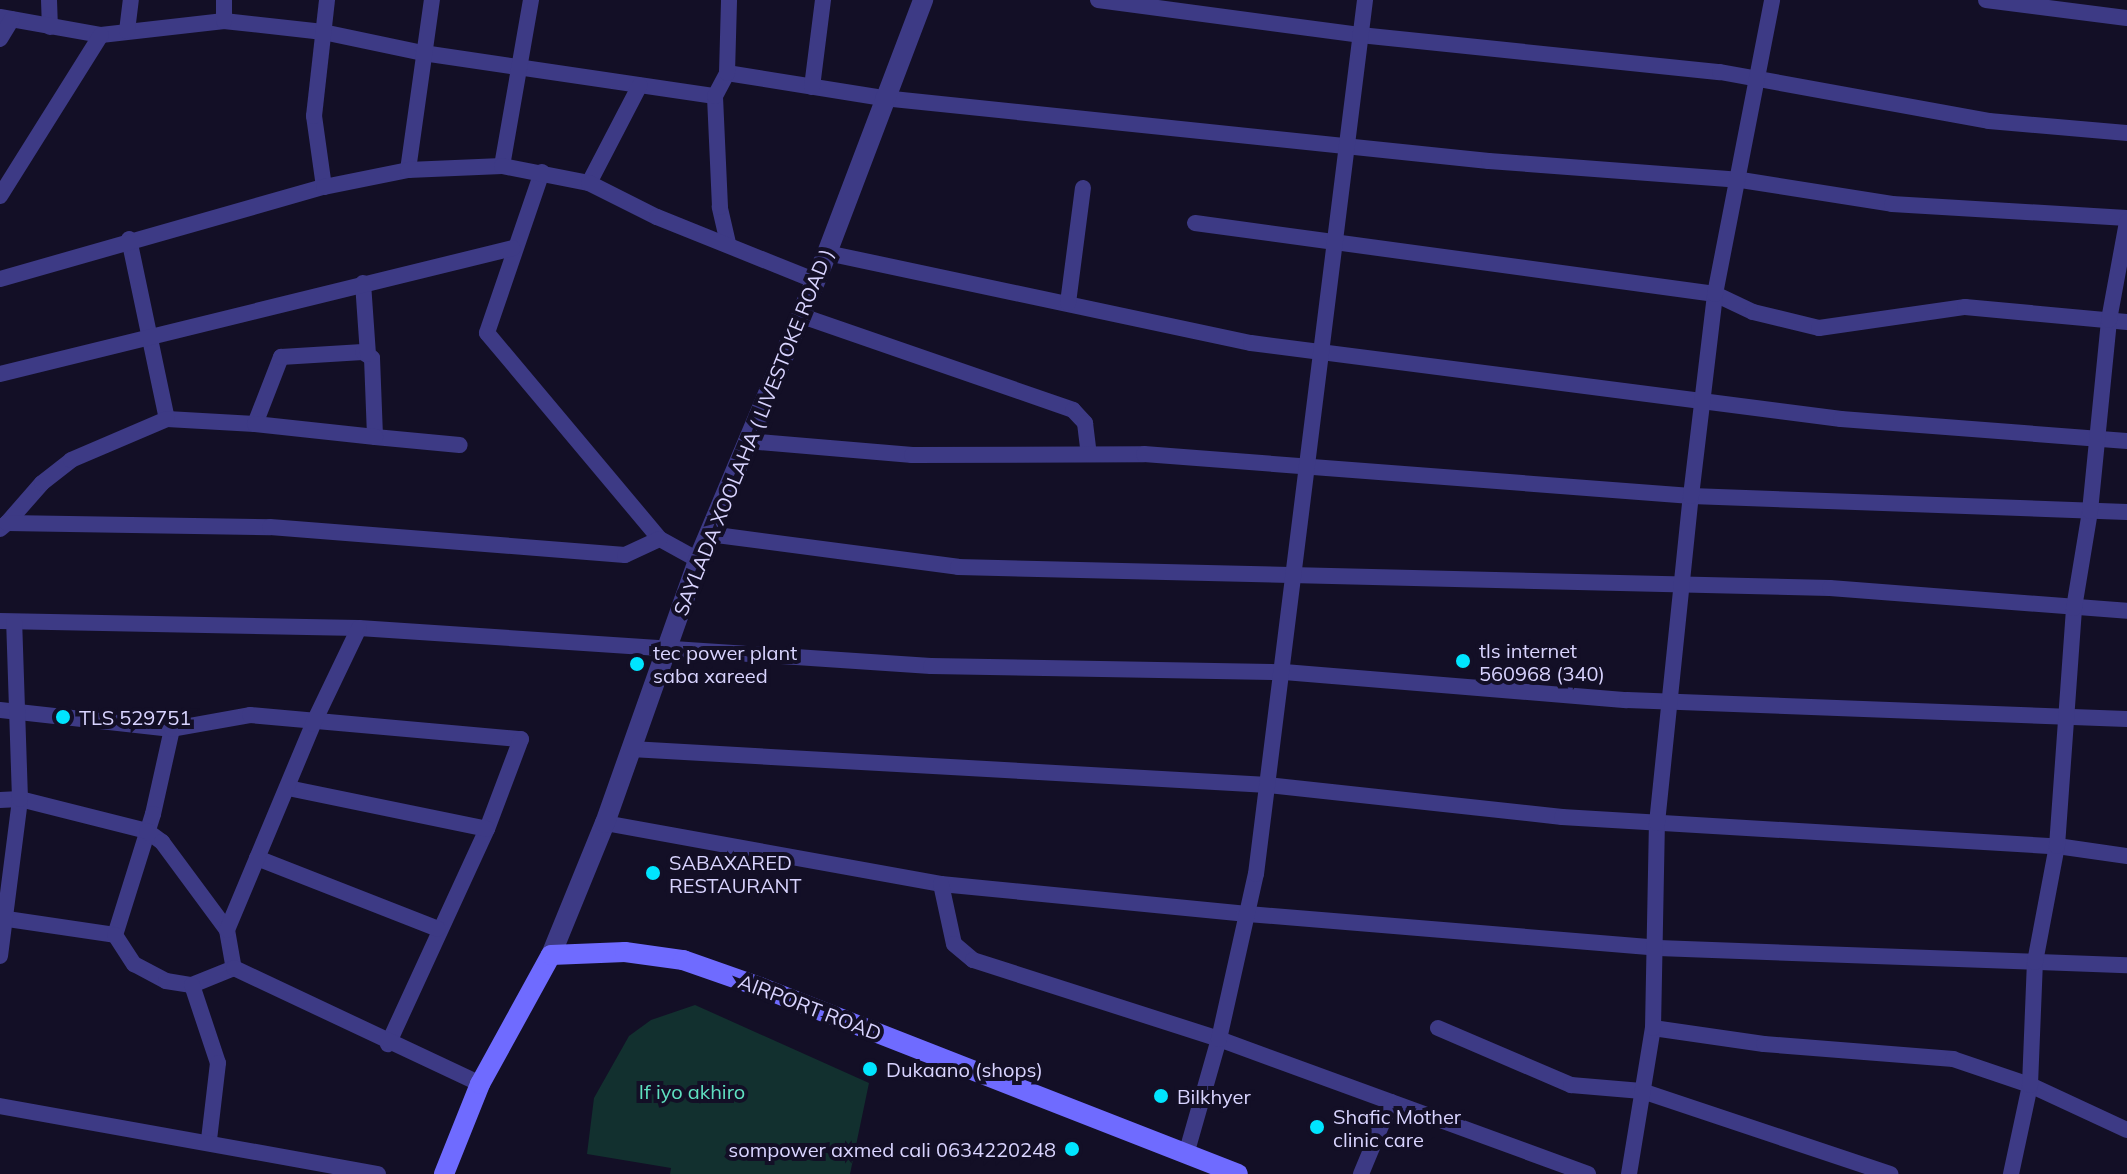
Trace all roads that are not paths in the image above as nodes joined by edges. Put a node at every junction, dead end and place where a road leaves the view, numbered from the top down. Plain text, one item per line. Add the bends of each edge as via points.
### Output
1 (49, 0) edge
2 (131, 0) edge
3 (224, 0) edge
4 (327, 0) edge
5 (432, 0) edge
6 (531, 0) edge
7 (729, 0) edge
8 (823, 0) edge
9 (923, 0) edge
10 (1365, 0) edge
11 (1772, 0) edge
12 (1986, 0) edge
13 (1109, 1) edge
14 (6, 18) edge
15 (2127, 18) edge
16 (224, 21) junction
17 (50, 27) junction
18 (127, 31) junction
19 (323, 32) junction
20 (101, 35) junction
21 (1360, 35) junction
22 (0, 39) edge
23 (423, 53) junction
24 (522, 67) junction
25 (727, 73) junction
26 (1757, 79) junction
27 (640, 85) junction
28 (812, 87) junction
29 (715, 96) junction
30 (883, 98) junction
31 (2127, 133) edge
32 (1344, 144) junction
33 (502, 166) junction
34 (408, 170) junction
35 (542, 172) junction
36 (1741, 180) junction
37 (589, 183) junction
38 (324, 187) junction
39 (1083, 188) dead end
40 (0, 196) edge
41 (2127, 220) edge
42 (1195, 223) dead end
43 (129, 239) junction
44 (1334, 242) junction
45 (728, 243) junction
46 (513, 248) junction
47 (827, 253) junction
48 (0, 279) edge
49 (814, 280) junction
50 (363, 283) junction
51 (1715, 294) junction
52 (1068, 303) junction
53 (799, 315) junction
54 (2109, 320) junction
55 (2127, 322) edge
56 (150, 341) junction
57 (1323, 352) junction
58 (368, 354) junction
59 (0, 375) edge
60 (1703, 403) junction
61 (167, 419) junction
62 (255, 424) junction
63 (375, 437) junction
64 (2097, 440) junction
65 (746, 441) junction
66 (2127, 441) edge
67 (460, 445) dead end
68 (1089, 454) junction
69 (1307, 468) junction
70 (1691, 496) junction
71 (2090, 511) junction
72 (2127, 512) edge
73 (4, 526) edge
74 (709, 534) junction
75 (660, 539) junction
76 (698, 560) junction
77 (1297, 573) junction
78 (1683, 584) junction
79 (2074, 608) junction
80 (2127, 611) edge
81 (7, 622) edge
82 (359, 628) junction
83 (666, 650) junction
84 (1284, 672) junction
85 (1666, 701) junction
86 (8, 710) edge
87 (2066, 717) junction
88 (2127, 719) edge
89 (313, 724) junction
90 (172, 729) junction
91 (631, 749) junction
92 (1268, 785) junction
93 (288, 788) junction
94 (20, 799) junction
95 (0, 800) edge
96 (605, 823) junction
97 (1657, 823) junction
98 (487, 829) junction
99 (147, 831) junction
100 (2057, 846) junction
101 (2127, 856) edge
102 (257, 858) junction
103 (941, 884) junction
104 (1248, 914) junction
105 (3, 918) edge
106 (438, 929) junction
107 (227, 930) junction
108 (115, 935) junction
109 (1658, 948) junction
110 (551, 955) junction
111 (0, 956) edge
112 (2035, 962) junction
113 (2127, 965) edge
114 (234, 968) junction
115 (192, 985) junction
116 (1438, 1028) dead end
117 (1653, 1028) junction
118 (1219, 1039) junction
119 (388, 1044) junction
120 (480, 1084) junction
121 (2030, 1085) junction
122 (1642, 1091) junction
123 (1391, 1102) junction
124 (0, 1106) edge
125 (2127, 1130) edge
126 (209, 1140) junction
127 (1187, 1151) junction
128 (1215, 1170) edge
129 (378, 1174) edge
130 (444, 1174) edge
131 (1238, 1174) edge
132 (1361, 1174) edge
133 (1588, 1174) edge
134 (1629, 1174) edge
135 (1890, 1174) edge
136 (2011, 1174) edge

1 - 17 street
2 - 18 street
3 - 16 street
4 - 19 street
5 - 23 street
6 - 24 street
7 - 25 street
8 - 28 street
9 - 30 street, SAYLADA XOOLAHA ( LIVESTOKE ROAD )
10 - 21 street
11 - 26 street
12 - 15 street
13 - 21 street
14 - 17 street
14 - 22 street
16 - 18 street
16 - 19 street
17 - 20 street
18 - 20 street
19 - 23 street
19 - 38 street via 314,116
20 - 40 street
21 - 26 street
21 - 32 street
23 - 24 street
23 - 34 street
24 - 27 street
24 - 33 street
25 - 28 street
25 - 29 street
26 - 31 street via 1989,121
26 - 36 street
27 - 29 street
27 - 37 street
28 - 30 street
29 - 45 street via 720,207
30 - 32 street
30 - 47 street, SAYLADA XOOLAHA ( LIVESTOKE ROAD )
32 - 36 street
32 - 44 street
33 - 34 street
33 - 35 street
34 - 38 street
35 - 37 street
35 - 46 street
36 - 41 street via 1892,204
36 - 51 street
37 - 45 street via 657,217
38 - 43 street
39 - 52 street
41 - 54 street
42 - 44 street
43 - 48 street
43 - 56 street
44 - 51 street
44 - 57 street
45 - 49 street
46 - 50 street
46 - 75 street via 487,333
47 - 49 street, SAYLADA XOOLAHA ( LIVESTOKE ROAD )
47 - 52 street
49 - 53 street, SAYLADA XOOLAHA ( LIVESTOKE ROAD )
50 - 56 street
50 - 58 street
51 - 54 street via 1753,312 1819,328 1965,307
51 - 60 street
52 - 57 street via 1251,343
53 - 65 street, SAYLADA XOOLAHA ( LIVESTOKE ROAD )
53 - 68 street via 1073,410 1085,423
54 - 55 street
54 - 64 street
56 - 59 street
56 - 61 street
57 - 60 street
57 - 69 street
58 - 62 street via 281,357
58 - 63 street
60 - 64 street
60 - 70 street
61 - 62 street
61 - 73 street via 71,460
62 - 63 street
63 - 67 street
64 - 66 street
64 - 71 street
65 - 68 street via 912,455
65 - 74 street, SAYLADA XOOLAHA ( LIVESTOKE ROAD )
68 - 69 street
69 - 70 street
69 - 77 street
70 - 71 street
70 - 78 street
71 - 72 street
71 - 79 street
73 - 75 street via 270,527 625,555
74 - 76 street, SAYLADA XOOLAHA ( LIVESTOKE ROAD )
74 - 77 street via 958,567
75 - 76 street
76 - 83 street, SAYLADA XOOLAHA ( LIVESTOKE ROAD )
77 - 78 street
77 - 84 street
78 - 79 street via 1830,588
78 - 85 street
79 - 80 street
79 - 87 street
81 - 82 street
81 - 86 street
82 - 83 street
82 - 89 street
83 - 84 street via 931,666
83 - 91 street, SAYLADA XOOLAHA ( LIVESTOKE ROAD )
84 - 85 street
84 - 92 street
85 - 87 street
85 - 97 street
86 - 90 street
86 - 94 street
87 - 88 street
87 - 100 street
89 - 90 street via 243,715
89 - 93 street
89 - 98 street via 516,735 523,745
90 - 99 street
91 - 92 street
91 - 96 street, SAYLADA XOOLAHA ( LIVESTOKE ROAD )
92 - 97 street
92 - 104 street
93 - 98 street
93 - 102 street
94 - 95 street
94 - 99 street
94 - 105 street
96 - 103 street
96 - 110 street, SAYLADA XOOLAHA ( LIVESTOKE ROAD )
97 - 100 street
97 - 109 street
98 - 106 street
99 - 107 street via 175,855
99 - 108 street
100 - 101 street
100 - 112 street
102 - 106 street
102 - 107 street
103 - 104 street
103 - 118 street via 954,944 973,960
104 - 109 street
104 - 118 street
105 - 108 street
105 - 111 street
106 - 119 street
107 - 114 street
108 - 115 street via 134,964 166,981
109 - 112 street
109 - 117 street
110 - 120 main road
110 - 127 main road, AIRPORT ROAD via 625,952 683,960
112 - 113 street
112 - 121 street
114 - 115 street
114 - 119 street
115 - 126 street via 218,1063
116 - 122 street via 1571,1085
117 - 121 street via 1811,1049 1924,1053
117 - 122 street
118 - 123 street
118 - 127 street
119 - 120 street
120 - 130 main road
121 - 125 street
121 - 136 street
122 - 134 street
122 - 135 street
123 - 132 street
123 - 133 street
124 - 126 street
126 - 129 street
127 - 128 main road, AIRPORT ROAD
128 - 131 main road, AIRPORT ROAD

